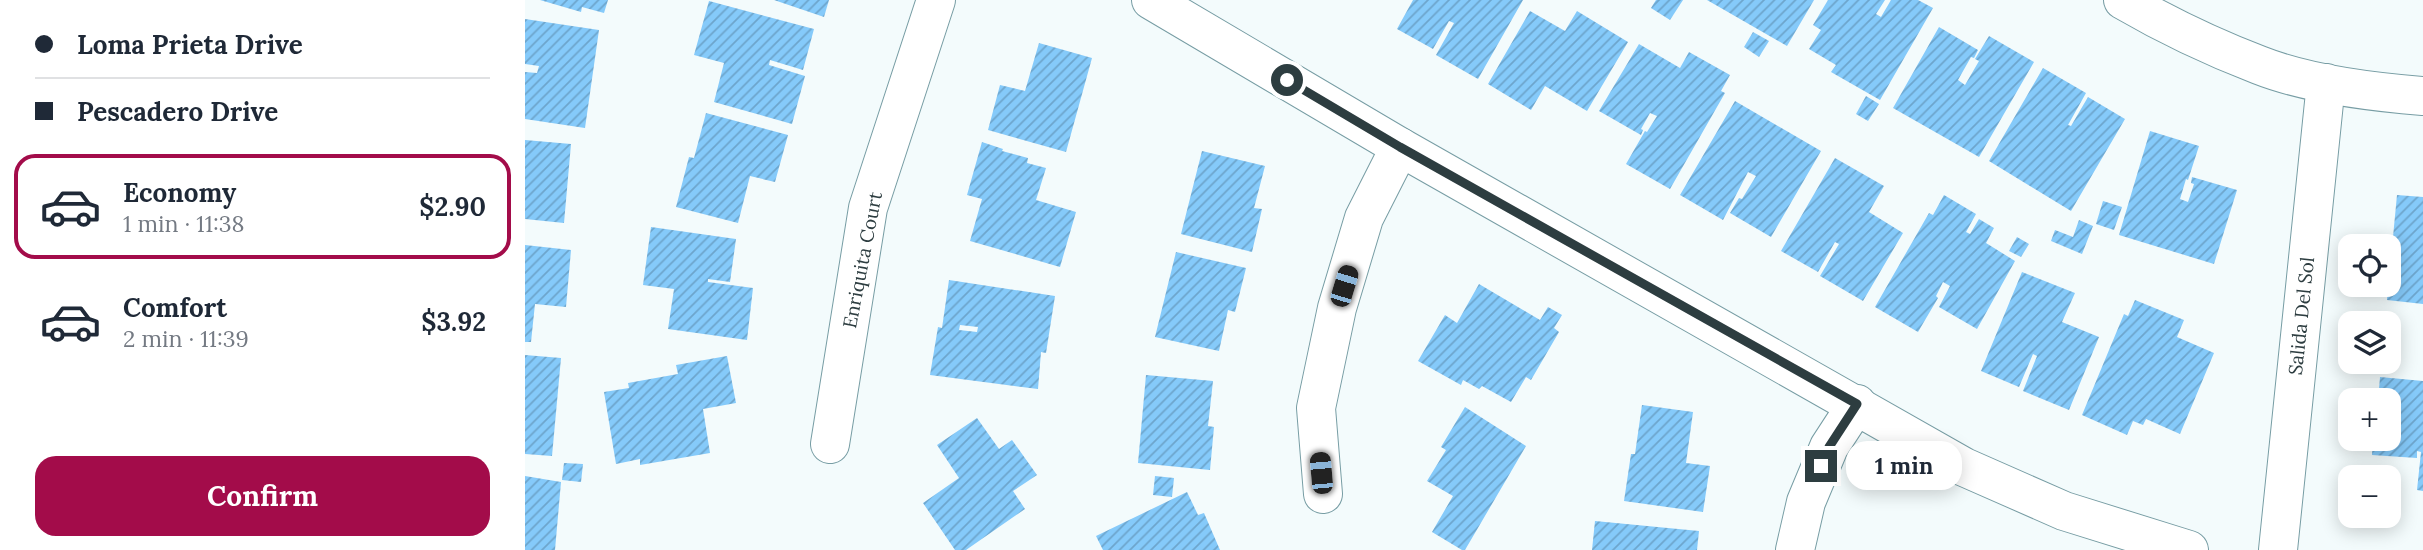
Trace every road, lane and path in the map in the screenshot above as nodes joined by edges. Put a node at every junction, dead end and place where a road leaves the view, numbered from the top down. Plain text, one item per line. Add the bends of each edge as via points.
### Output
1 (936, 0) edge
2 (1151, 0) edge
3 (2123, 0) edge
4 (2326, 83) junction
5 (2423, 96) edge
6 (1400, 147) junction
7 (1857, 404) junction
8 (830, 444) dead end
9 (1323, 494) dead end
10 (1795, 550) edge
11 (2189, 550) edge
12 (2278, 550) edge

1 - 8 street, Enriquita Court via 868,208
2 - 6 street
3 - 4 street via 2261,66
4 - 5 street
4 - 12 street, Salida Del Sol
6 - 7 street
6 - 9 street via 1364,218 1337,308 1316,408
7 - 10 street via 1829,447 1806,502
7 - 11 street via 1964,467 2052,505

